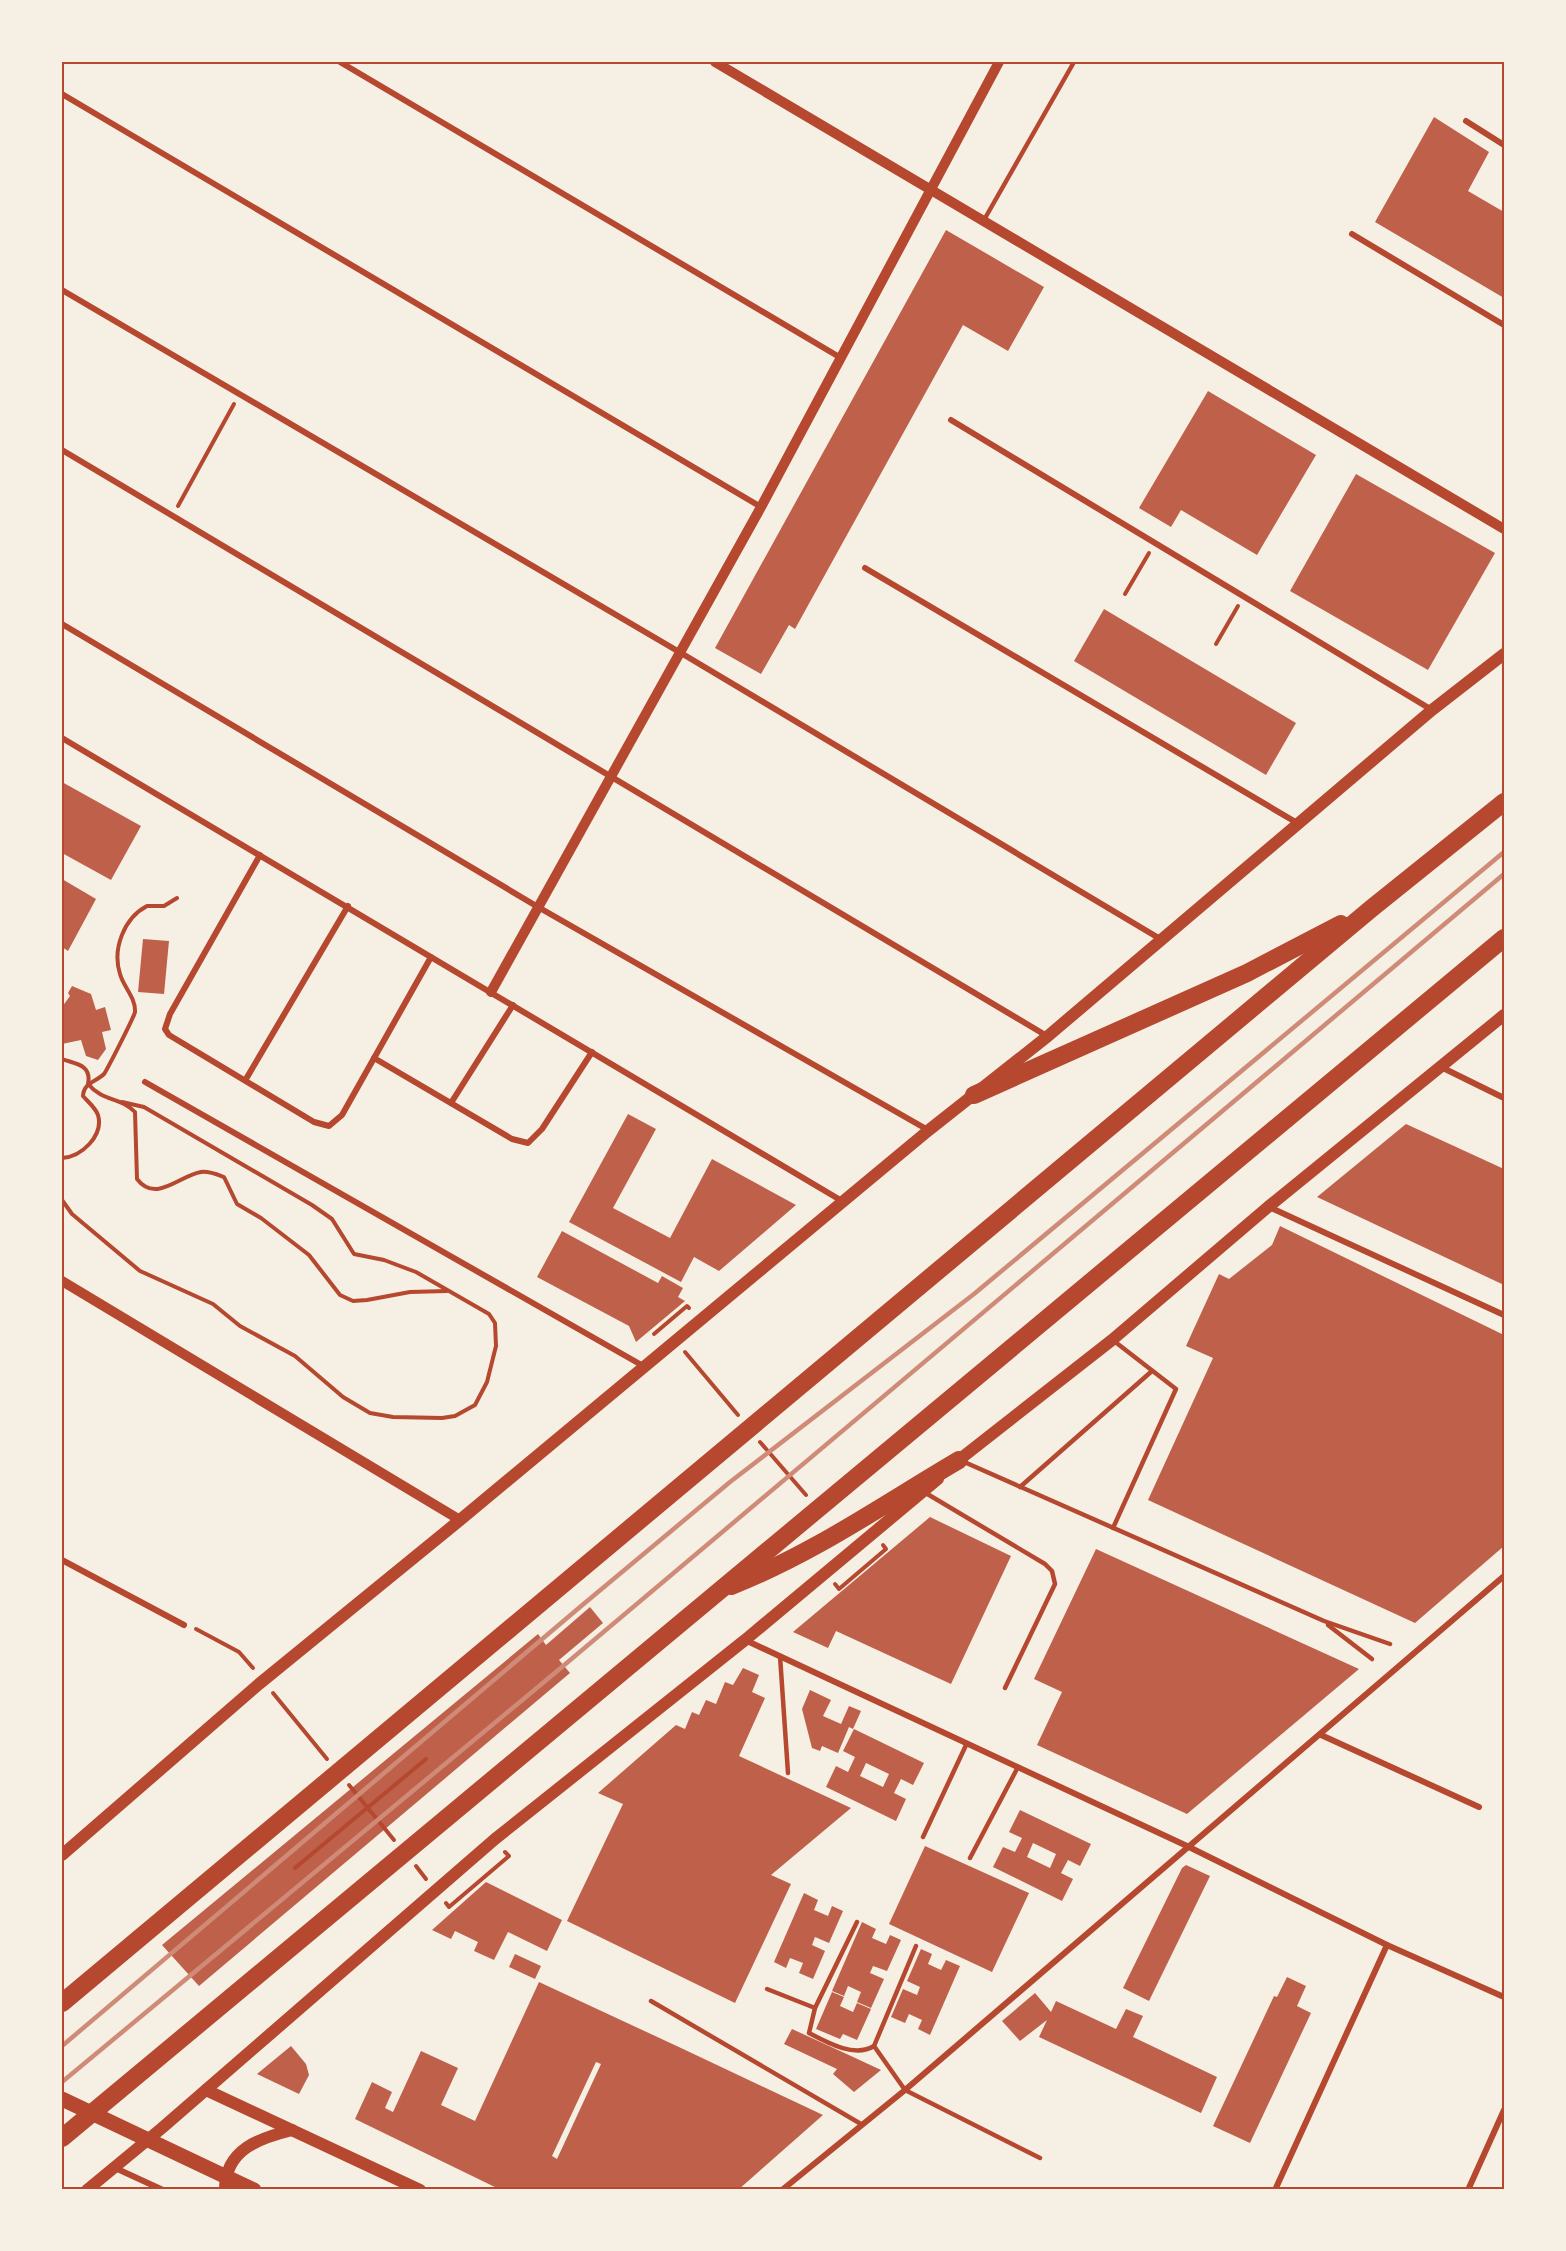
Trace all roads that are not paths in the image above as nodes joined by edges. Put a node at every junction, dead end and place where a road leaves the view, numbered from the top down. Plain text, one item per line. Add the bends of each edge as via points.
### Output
1 (340, 62) edge
2 (715, 62) edge
3 (999, 62) edge
4 (1074, 62) edge
5 (62, 94) edge
6 (1466, 121) dead end
7 (1504, 145) edge
8 (930, 189) junction
9 (984, 220) junction
10 (1352, 234) dead end
11 (62, 290) edge
12 (1504, 325) edge
13 (841, 358) junction
14 (951, 420) dead end
15 (62, 450) edge
16 (761, 507) junction
17 (1504, 529) edge
18 (865, 568) dead end
19 (62, 624) edge
20 (681, 653) junction
21 (1504, 654) edge
22 (1432, 710) junction
23 (62, 738) edge
24 (611, 777) junction
25 (1504, 802) edge
26 (1299, 824) junction
27 (260, 855) junction
28 (348, 906) junction
29 (538, 907) junction
30 (1372, 908) junction
31 (1504, 938) edge
32 (1162, 940) junction
33 (431, 957) junction
34 (491, 992) junction
35 (513, 1005) junction
36 (1504, 1015) edge
37 (1048, 1036) junction
38 (592, 1052) junction
39 (374, 1058) junction
40 (1441, 1067) junction
41 (246, 1079) junction
42 (145, 1082) dead end
43 (974, 1095) junction
44 (1504, 1098) edge
45 (451, 1103) junction
46 (929, 1130) junction
47 (843, 1201) junction
48 (1268, 1206) junction
49 (63, 1285) edge
50 (1504, 1315) edge
51 (1112, 1340) junction
52 (645, 1368) junction
53 (1152, 1371) junction
54 (959, 1460) junction
55 (1020, 1487) junction
56 (924, 1492) junction
57 (460, 1520) junction
58 (1113, 1528) junction
59 (62, 1560) edge
60 (1504, 1576) edge
61 (716, 1592) junction
62 (1324, 1622) junction
63 (184, 1625) dead end
64 (745, 1640) junction
65 (1390, 1644) dead end
66 (780, 1656) junction
67 (1372, 1659) dead end
68 (1005, 1688) dead end
69 (1321, 1734) junction
70 (967, 1743) junction
71 (1018, 1767) junction
72 (788, 1773) dead end
73 (1479, 1807) dead end
74 (923, 1837) dead end
75 (1186, 1846) junction
76 (62, 1855) edge
77 (970, 1858) dead end
78 (857, 1922) dead end
79 (1387, 1945) junction
80 (916, 1946) dead end
81 (767, 1989) dead end
82 (1504, 1997) edge
83 (651, 2001) dead end
84 (62, 2003) edge
85 (815, 2008) junction
86 (873, 2046) junction
87 (206, 2090) junction
88 (905, 2090) junction
89 (62, 2099) edge
90 (1504, 2110) edge
91 (861, 2124) junction
92 (292, 2130) junction
93 (62, 2138) edge
94 (1040, 2158) dead end
95 (113, 2167) junction
96 (87, 2190) edge
97 (163, 2190) edge
98 (225, 2190) edge
99 (254, 2190) edge
100 (420, 2190) edge
101 (782, 2190) edge
102 (1275, 2190) edge
103 (1468, 2190) edge

1 - 13 street
2 - 8 street
3 - 8 street
4 - 9 lane
5 - 16 street
6 - 7 street
8 - 9 street
8 - 13 street
9 - 17 street
10 - 12 street
11 - 20 street
13 - 16 street
14 - 22 street
15 - 24 street
16 - 20 street
18 - 26 street
19 - 29 street
20 - 24 street
20 - 32 street
21 - 22 main road
22 - 26 main road
23 - 27 street
24 - 29 street
24 - 37 street
25 - 30 highway
26 - 32 main road
27 - 28 street
27 - 41 street via 165,1029 169,1035
28 - 33 street
28 - 41 street
29 - 34 street
29 - 46 street
30 - 43 highway via 1247,973
30 - 84 highway
31 - 61 highway
32 - 37 main road
33 - 34 street
33 - 39 street
34 - 35 street
35 - 38 street
35 - 45 street
36 - 40 main road
37 - 43 main road
38 - 45 street via 542,1129 528,1143 512,1139
38 - 47 street
39 - 41 street via 342,1115 329,1126 314,1122
39 - 45 street
40 - 44 street
40 - 48 main road
42 - 52 street
43 - 46 main road
46 - 47 main road
47 - 52 main road
48 - 50 street
48 - 51 main road
49 - 57 street
51 - 53 lane
51 - 54 main road
52 - 57 main road
53 - 55 lane
53 - 58 lane via 1176,1389
54 - 55 lane
54 - 56 main road
54 - 61 highway via 772,1570
55 - 58 lane
56 - 64 main road
56 - 68 lane via 1052,1571 1055,1584
57 - 76 main road via 259,1684
58 - 62 lane
59 - 63 street
60 - 69 street
61 - 93 highway
62 - 65 lane
62 - 67 lane
64 - 66 street
64 - 87 main road via 495,1839
66 - 70 street
66 - 72 lane
69 - 73 street
69 - 75 street
70 - 71 street
70 - 74 lane
71 - 75 street
71 - 77 lane
75 - 79 street
75 - 88 street
78 - 85 lane
79 - 82 street
79 - 102 street
80 - 86 lane
81 - 85 lane
83 - 91 lane
85 - 86 lane via 809,2033 855,2052
86 - 88 lane
87 - 92 main road
87 - 95 main road
88 - 91 street
88 - 94 lane
89 - 99 main road
90 - 103 street
91 - 101 street
92 - 98 main road via 250,2143 229,2169
92 - 100 main road
95 - 96 main road
95 - 97 street

